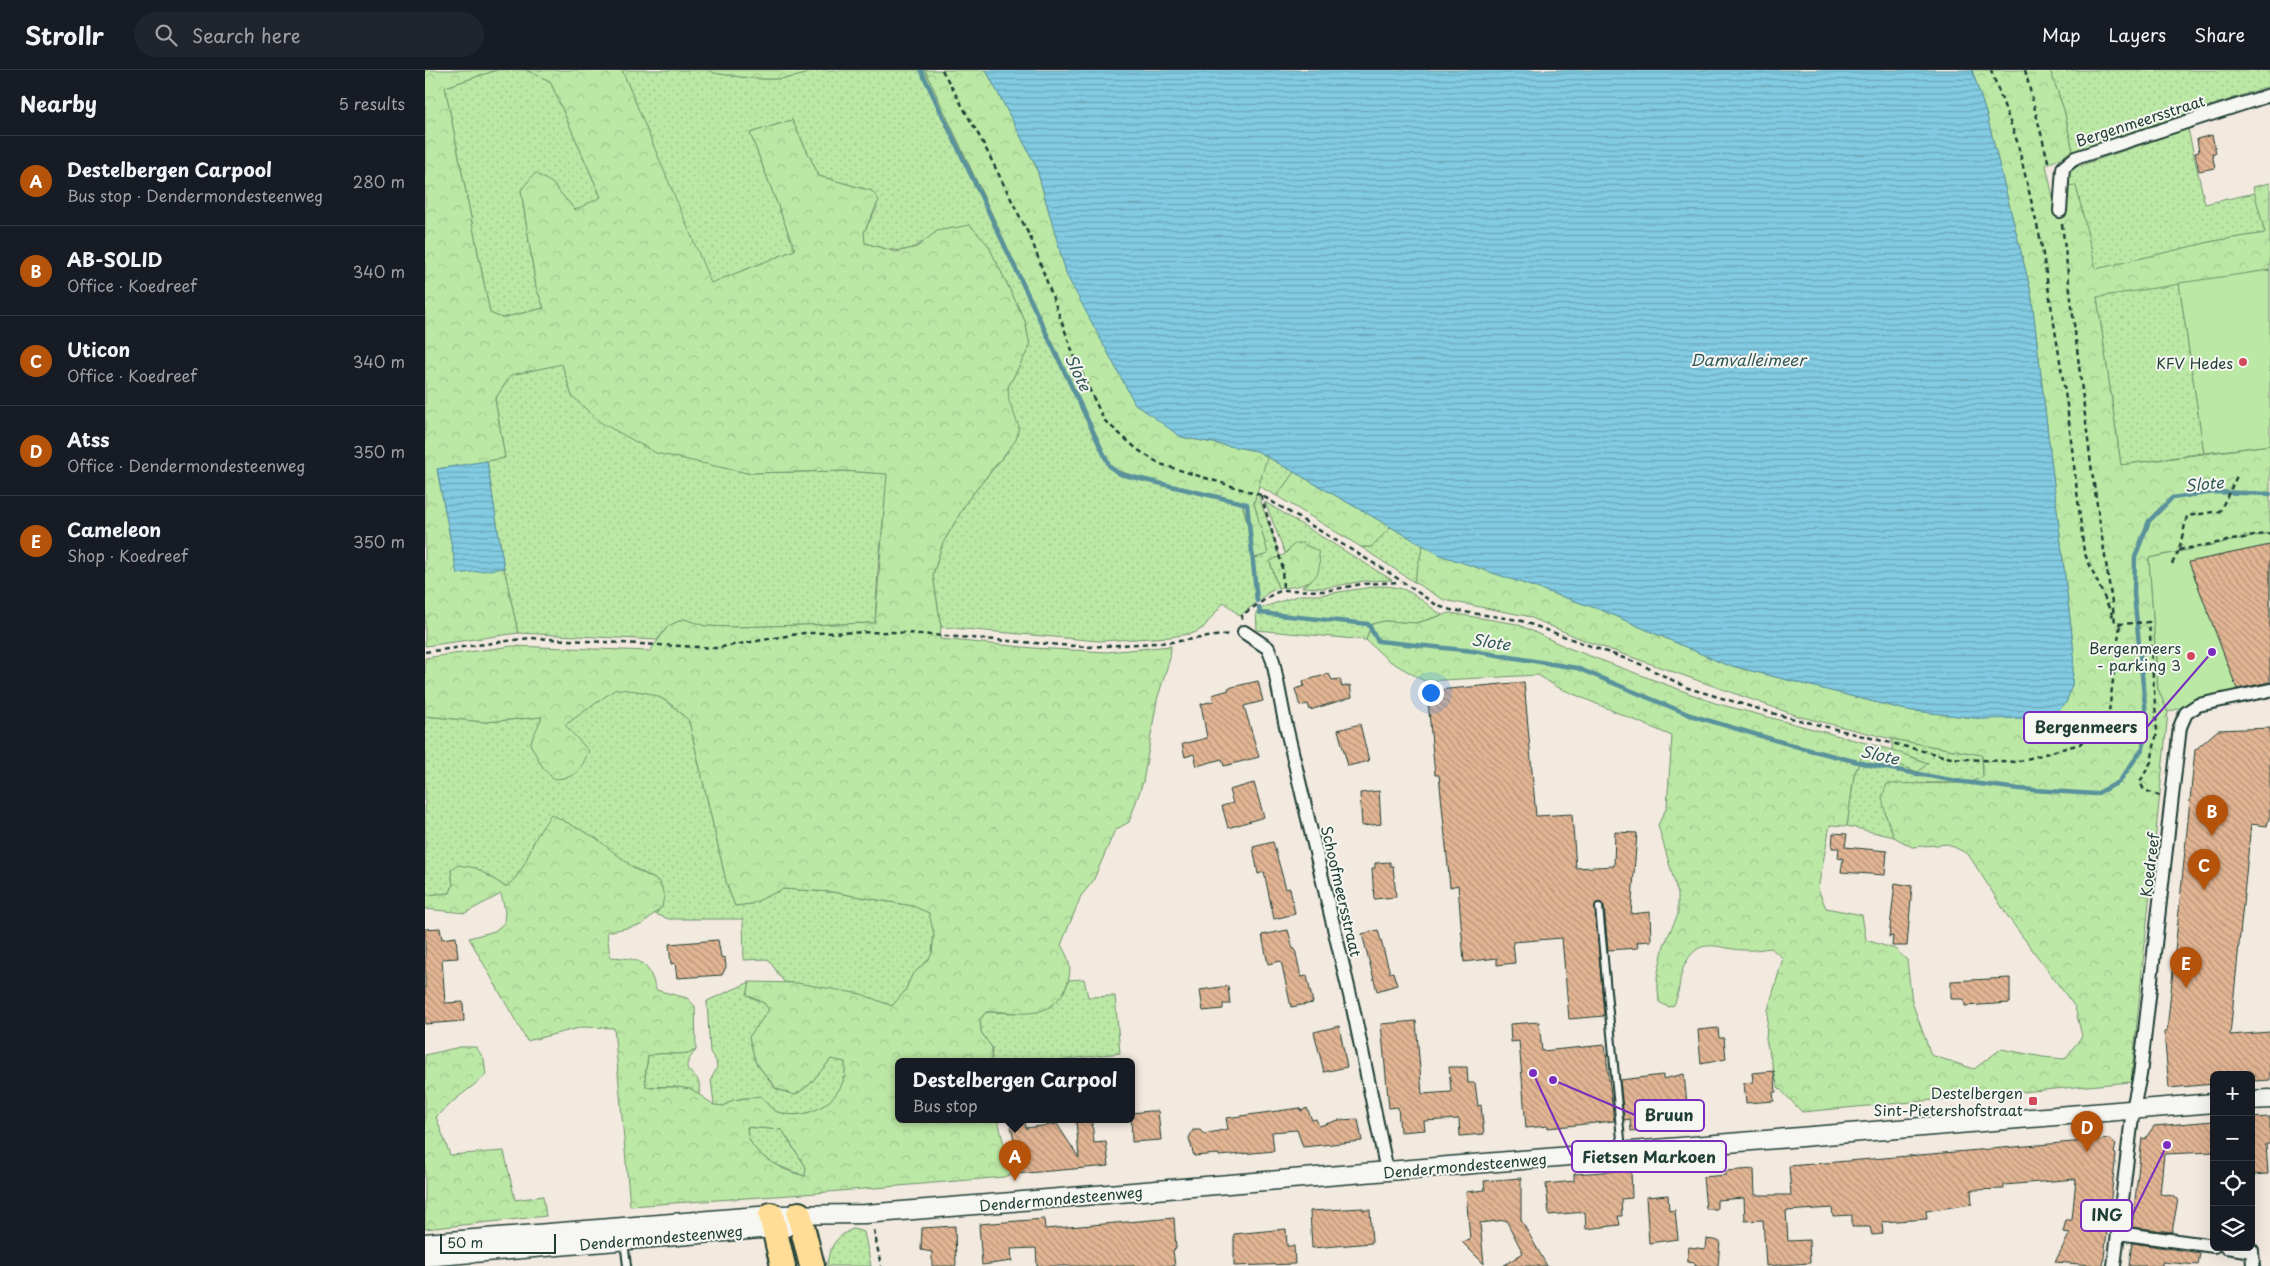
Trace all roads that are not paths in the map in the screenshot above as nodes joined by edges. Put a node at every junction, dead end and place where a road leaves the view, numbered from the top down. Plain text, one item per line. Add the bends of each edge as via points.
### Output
1 (2270, 95) edge
2 (2060, 211) road end
3 (1244, 632) road end
4 (2270, 690) edge
5 (1599, 907) dead end
6 (2270, 1099) edge
7 (2255, 1100) edge
8 (2210, 1104) edge
9 (2133, 1109) junction
10 (1622, 1151) junction
11 (1387, 1171) junction
12 (801, 1220) junction
13 (771, 1222) junction
14 (2117, 1233) junction
15 (624, 1240) junction
16 (425, 1243) edge
17 (2210, 1245) edge
18 (2252, 1251) edge
19 (425, 1257) edge
20 (627, 1266) edge
21 (783, 1266) edge
22 (812, 1266) edge
23 (2114, 1266) edge
24 (2253, 1266) edge

1 - 2 street, Bergenmeersstraat via 2075,158 2063,168
3 - 11 street, Schoofmeersstraat via 1268,648 1273,661
4 - 9 street, Koedreef via 2198,706 2186,713 2180,727 2140,1075
5 - 10 lane
6 - 7 main road
8 - 9 main road, Dendermondesteenweg
9 - 10 main road, Dendermondesteenweg
9 - 14 street, Koedreef
10 - 11 main road, Dendermondesteenweg
11 - 12 main road, Dendermondesteenweg via 868,1214 839,1222
12 - 13 main road, Dendermondesteenweg
12 - 22 highway
13 - 15 main road, Dendermondesteenweg
13 - 16 main road, Dendermondesteenweg
13 - 21 highway
14 - 17 street
14 - 23 street, Koedreef
15 - 19 main road, Dendermondesteenweg
15 - 20 lane
18 - 24 street

